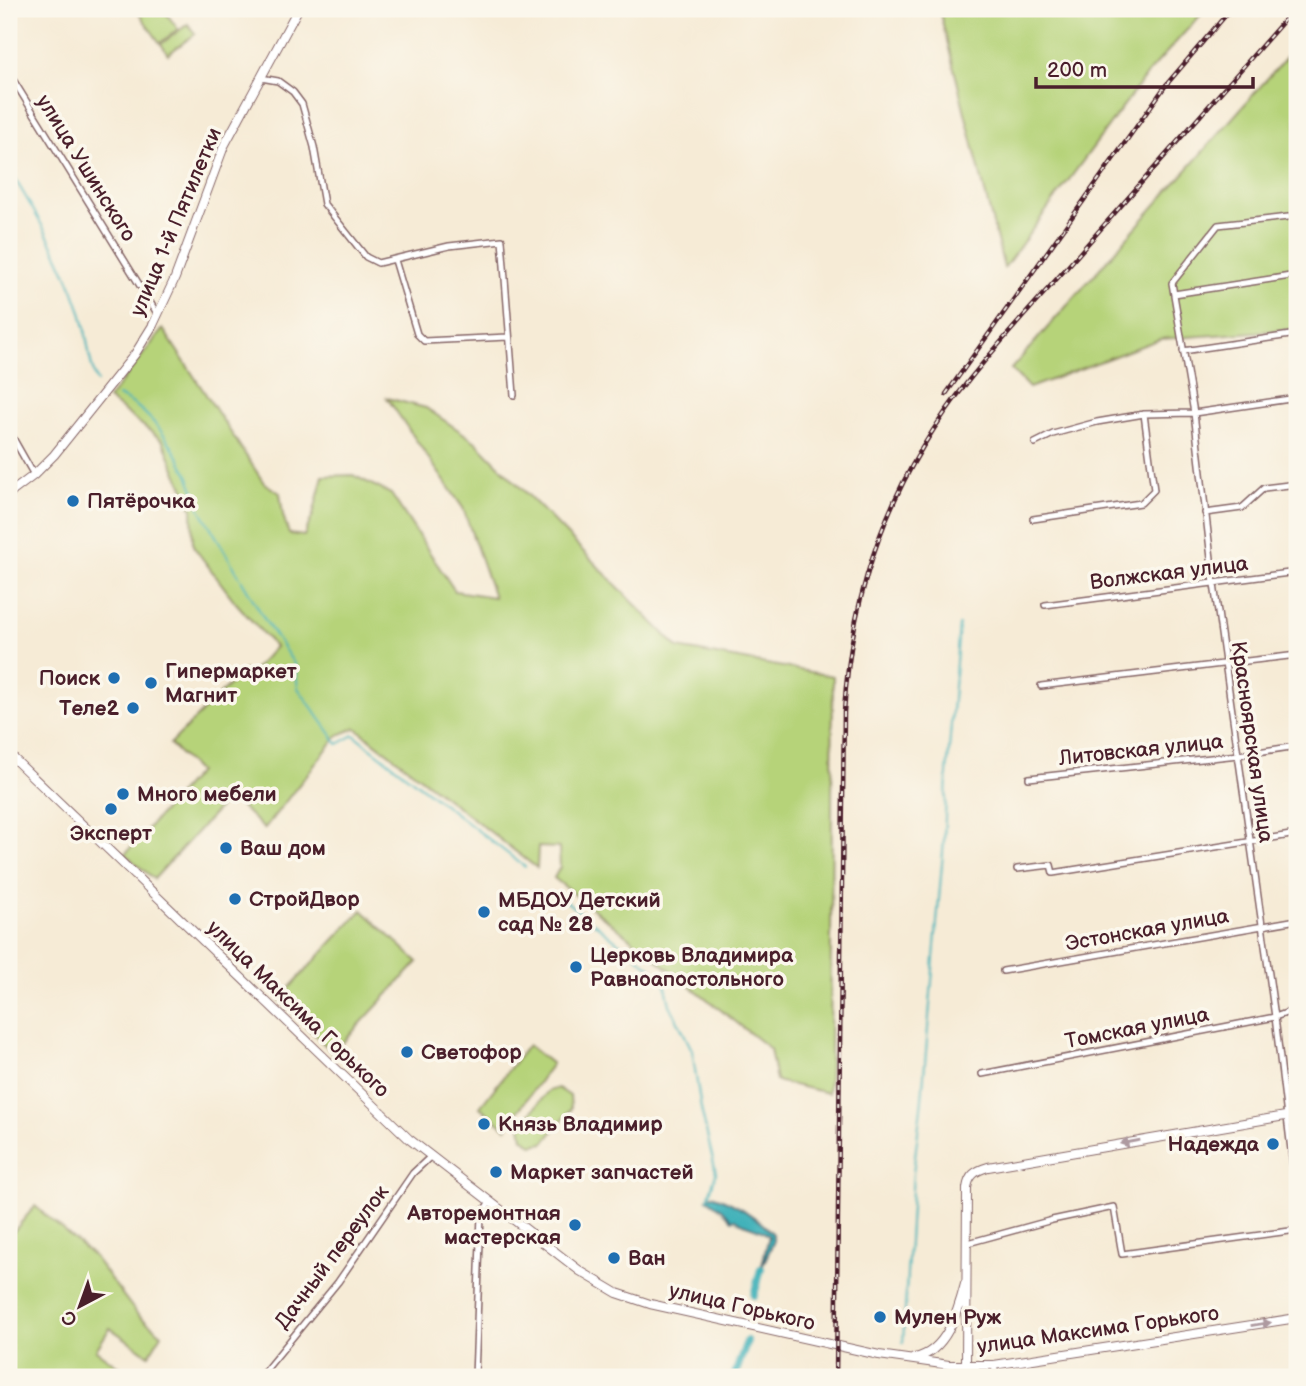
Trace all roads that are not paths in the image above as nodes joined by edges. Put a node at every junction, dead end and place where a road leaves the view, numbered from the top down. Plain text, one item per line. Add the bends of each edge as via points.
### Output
1 (298, 9) edge
2 (9, 73) edge
3 (261, 78) junction
4 (1297, 216) edge
5 (395, 260) junction
6 (1297, 275) edge
7 (1174, 294) junction
8 (158, 315) junction
9 (1297, 334) edge
10 (508, 337) junction
11 (1183, 351) junction
12 (513, 395) dead end
13 (1297, 398) edge
14 (1194, 413) junction
15 (1144, 414) junction
16 (9, 431) edge
17 (1035, 443) dead end
18 (34, 475) junction
19 (1297, 484) edge
20 (9, 494) edge
21 (1205, 513) junction
22 (1033, 519) dead end
23 (1297, 572) edge
24 (1214, 584) junction
25 (1045, 605) dead end
26 (1297, 655) edge
27 (1225, 664) junction
28 (1041, 686) dead end
29 (1297, 746) edge
30 (9, 754) edge
31 (1238, 755) junction
32 (1029, 778) dead end
33 (1297, 834) edge
34 (1250, 843) junction
35 (1017, 869) dead end
36 (1297, 920) edge
37 (1262, 926) junction
38 (1003, 971) dead end
39 (1297, 1009) edge
40 (1275, 1017) junction
41 (982, 1073) dead end
42 (1297, 1114) edge
43 (1286, 1116) junction
44 (430, 1157) junction
45 (1297, 1200) edge
46 (489, 1203) junction
47 (1297, 1230) edge
48 (968, 1243) junction
49 (968, 1267) junction
50 (580, 1271) joint
51 (1297, 1318) edge
52 (903, 1358) junction
53 (994, 1365) junction
54 (966, 1366) junction
55 (260, 1377) edge
56 (475, 1377) edge
57 (996, 1377) edge

1 - 3 main road, улица 1-й Пятилетки
2 - 8 street, улица Ушинского
3 - 5 street via 278,81 302,104 324,204 336,222 366,257 377,263
3 - 8 main road, улица 1-й Пятилетки via 215,166
4 - 7 street, Красноярская улица via 1218,225 1172,283
5 - 10 street via 417,334 424,341
5 - 10 street via 449,246 502,240
6 - 7 street
7 - 11 street, Красноярская улица
8 - 18 main road, улица 1-й Пятилетки via 111,384
9 - 11 street
10 - 12 street
11 - 14 street, Красноярская улица
13 - 14 street
14 - 15 street
14 - 21 street, Красноярская улица
15 - 17 street via 1053,433
15 - 22 street via 1154,490 1141,503
16 - 18 street
18 - 20 main road, улица 1-й Пятилетки
19 - 21 street via 1264,488 1242,508
21 - 24 street, Красноярская улица
23 - 24 street, Волжская улица
24 - 25 street, Волжская улица
24 - 27 street, Красноярская улица
26 - 27 street
27 - 28 street
27 - 31 street, Красноярская улица
29 - 31 street, Литовская улица
30 - 44 main road, улица Максима Горького
31 - 32 street, Литовская улица
31 - 34 street, Красноярская улица
33 - 34 street
34 - 35 street via 1053,873 1051,865
34 - 37 street, Красноярская улица
36 - 37 street, Эстонская улица
37 - 38 street, Эстонская улица
37 - 40 street, Красноярская улица
39 - 40 street, Томская улица
40 - 41 street, Томская улица
40 - 43 street, Красноярская улица
42 - 43 main road
43 - 45 street, Красноярская улица
43 -> 48 main road via 979,1169 968,1181
44 - 46 main road, улица Максима Горького
44 - 55 street, Дачный переулок via 413,1173 338,1282
46 - 50 main road, улица Максима Горького
46 - 56 street via 481,1215
47 - 48 street via 1122,1254 1114,1208
48 - 49 main road
49 - 52 main road via 954,1318 938,1345 926,1355
49 - 54 main road
50 - 52 main road, улица Горького via 617,1293 650,1304
53 -> 51 main road, улица Максима Горького
52 - 54 main road, улица Максима Горького
53 - 54 main road, улица Максима Горького
53 - 57 street

